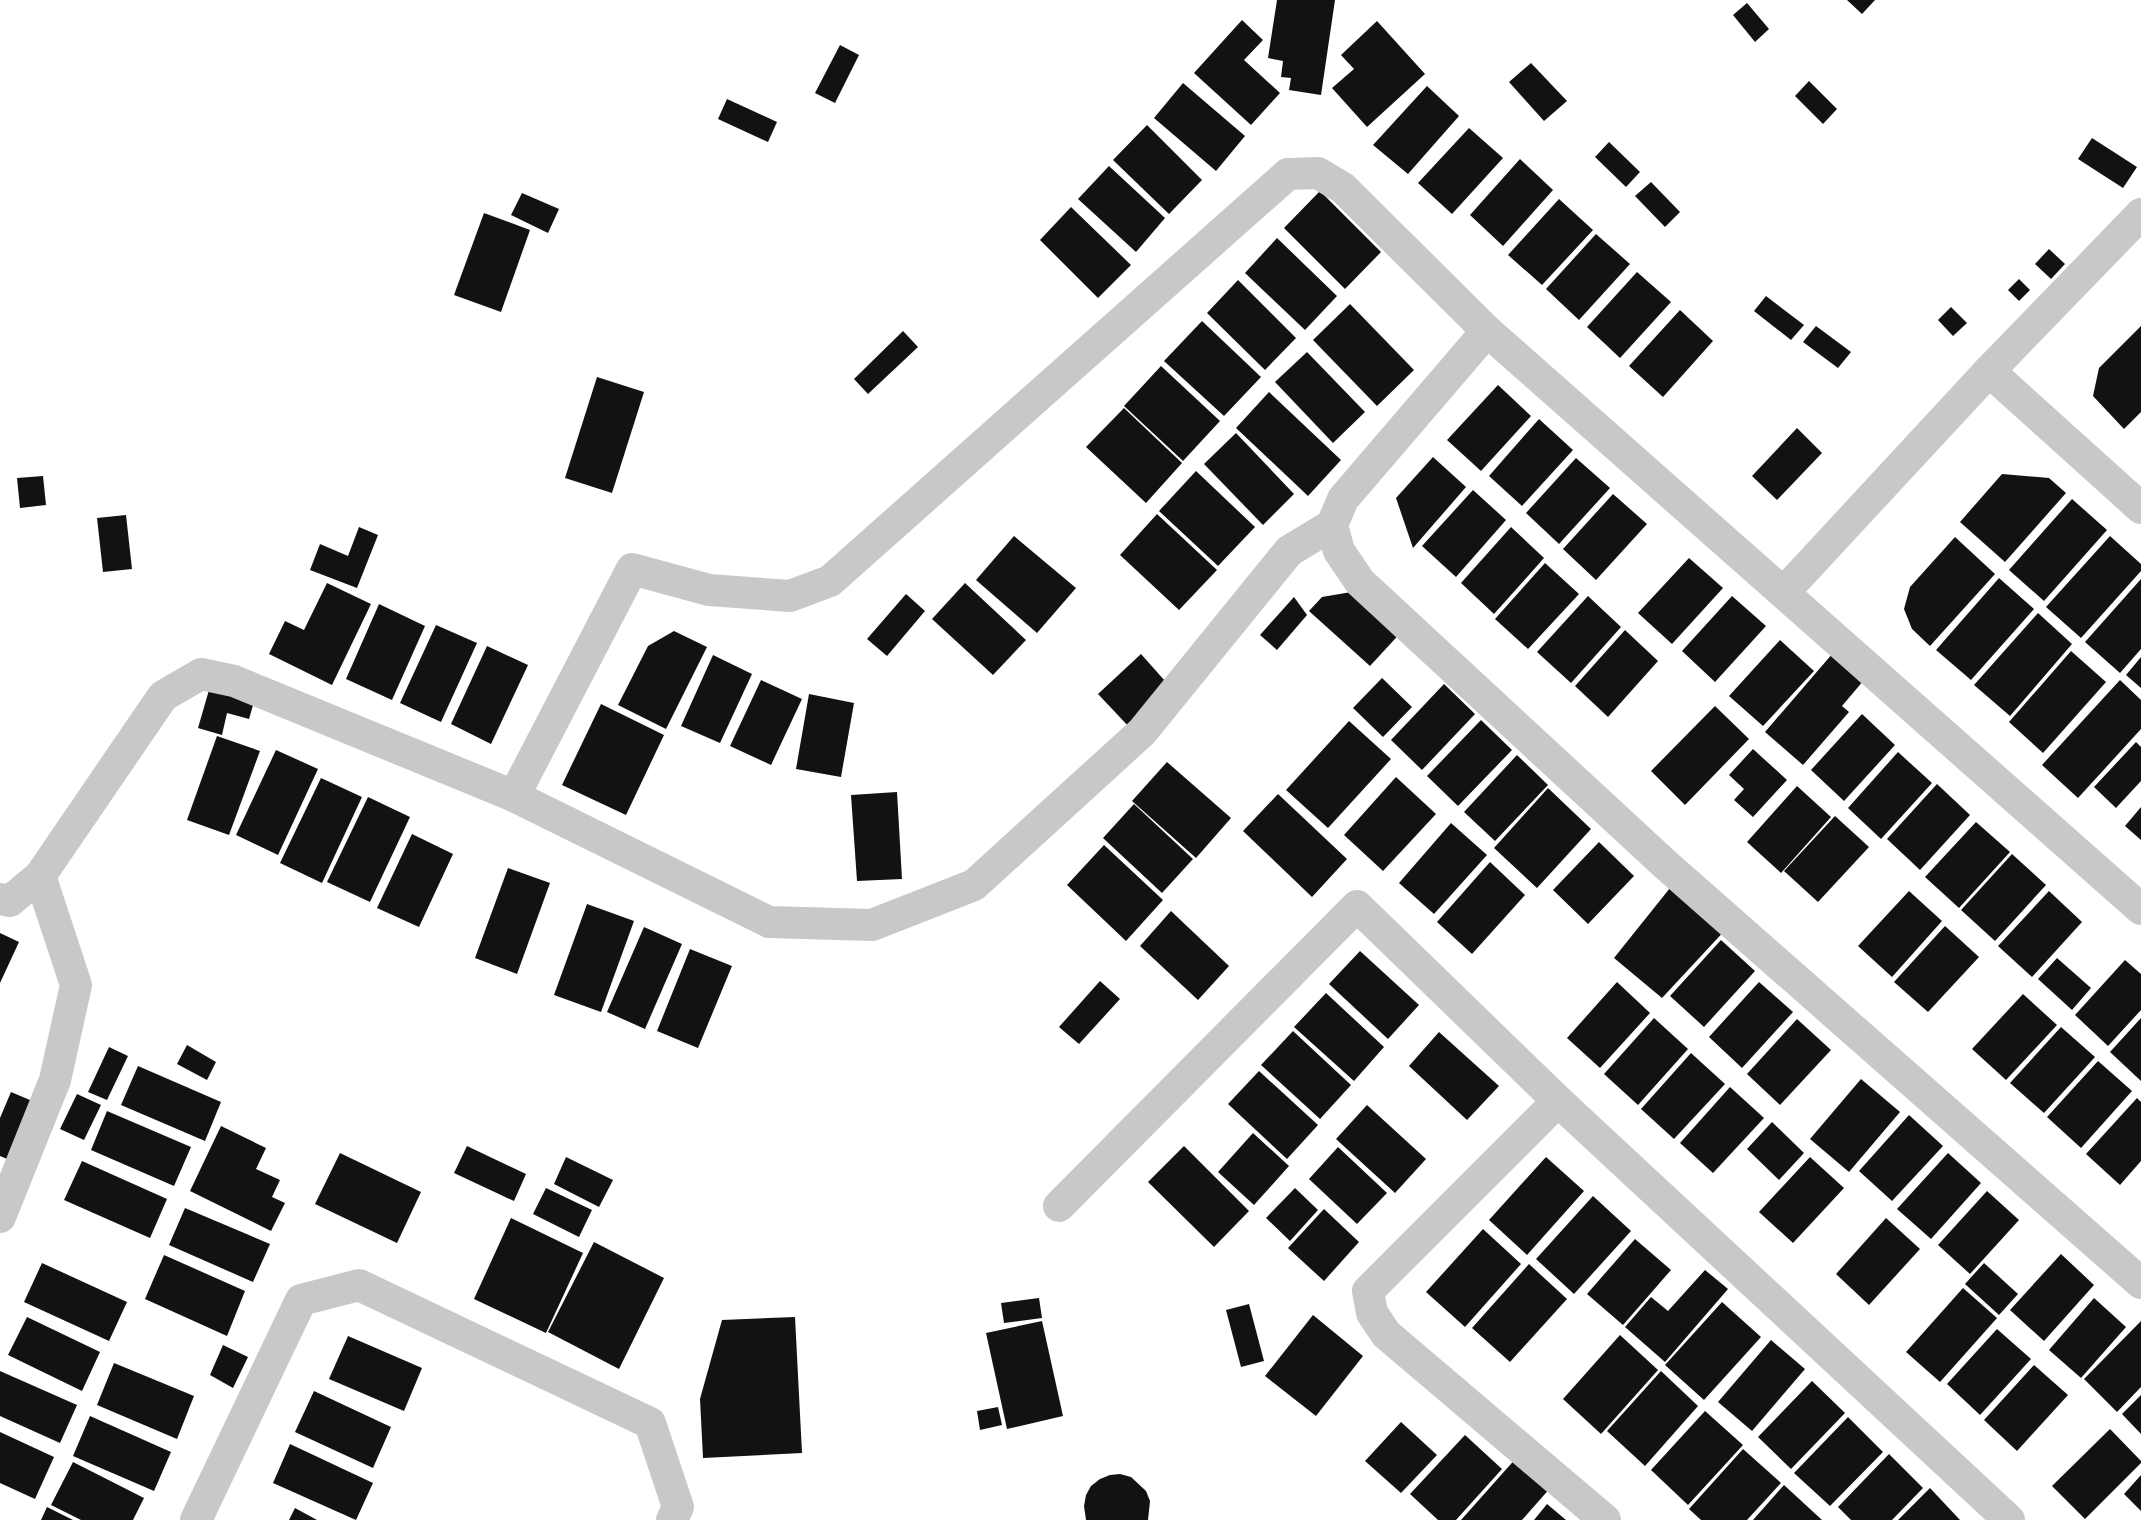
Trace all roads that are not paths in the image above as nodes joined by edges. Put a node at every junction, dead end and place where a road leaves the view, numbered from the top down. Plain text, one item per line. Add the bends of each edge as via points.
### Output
1 (2141, 214) edge
2 (1487, 331) junction
3 (1989, 371) junction
4 (2141, 508) edge
5 (1332, 525) junction
6 (1784, 592) junction
7 (514, 796) junction
8 (40, 876) junction
9 (0, 899) edge
10 (2141, 909) edge
11 (1558, 1101) junction
12 (1059, 1206) dead end
13 (0, 1217) edge
14 (2141, 1283) edge
15 (196, 1520) edge
16 (672, 1520) edge
17 (1605, 1520) edge
18 (2009, 1520) edge

1 - 3 street
2 - 5 street via 1343,499
2 - 6 street
2 - 7 street via 1343,188 1318,173 1288,174 830,581 790,596 709,590 632,569
3 - 4 street
3 - 6 street
5 - 7 street via 1289,551 1142,732 974,885 872,925 769,922
5 - 14 street via 1339,551 1360,582 1666,865
6 - 10 street
7 - 8 street via 234,681 201,674 163,696
8 - 9 street via 10,900
8 - 13 street via 76,985 55,1080
11 - 12 street via 1357,906
11 - 17 street via 1368,1291 1372,1313 1386,1334
11 - 18 street
15 - 16 street via 301,1300 358,1285 650,1423 678,1506

